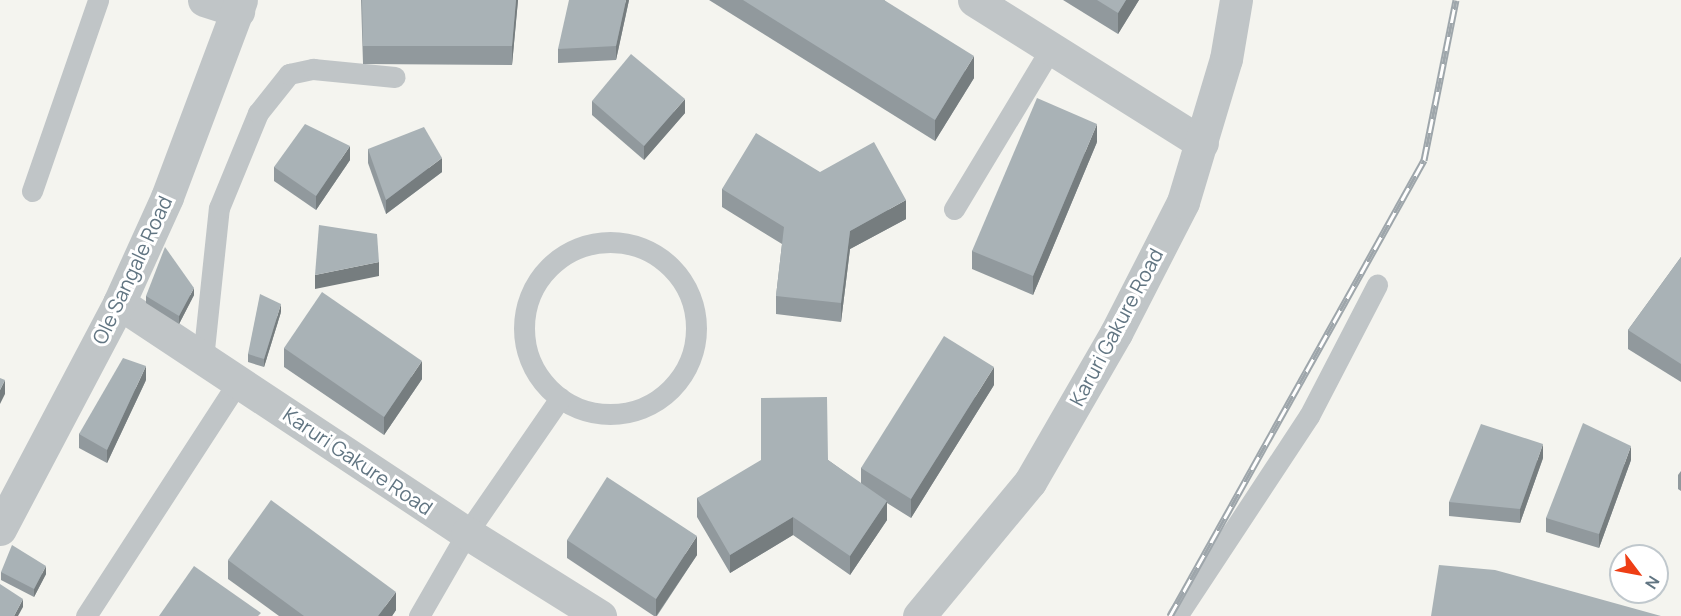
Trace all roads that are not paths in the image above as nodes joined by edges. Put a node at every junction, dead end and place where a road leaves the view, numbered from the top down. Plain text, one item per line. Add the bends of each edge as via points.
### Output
1 (98, 0) edge
2 (204, 0) edge
3 (974, 0) edge
4 (1236, 0) edge
5 (239, 6) edge
6 (1051, 48) junction
7 (394, 77) dead end
8 (1202, 143) junction
9 (32, 191) dead end
10 (954, 208) dead end
11 (1377, 285) dead end
12 (119, 303) junction
13 (203, 359) junction
14 (238, 382) junction
15 (560, 398) junction
16 (0, 529) edge
17 (467, 533) junction
18 (86, 616) edge
19 (419, 616) edge
20 (600, 616) edge
21 (919, 616) edge
22 (1178, 616) edge

1 - 9 lane
2 - 5 street
3 - 6 street
4 - 8 street, Karuri Gakure Road via 1226,59
5 - 12 street, Ole Sangale Road via 167,197
6 - 8 street
6 - 10 lane
7 - 13 lane via 313,69 289,74 258,113 219,208
8 - 21 street, Karuri Gakure Road via 1183,202 1116,333 1030,482
11 - 22 lane via 1309,416
12 - 13 street, Karuri Gakure Road
12 - 16 street, Ole Sangale Road
13 - 14 street, Karuri Gakure Road
14 - 17 street, Karuri Gakure Road
14 - 18 lane
15 - 15 lane via 539,376 527,349 525,319 533,290 550,266 576,249 604,241 635,244 662,257 682,279 694,307 696,327 688,365 670,390 645,407 616,414 586,411
15 - 17 lane
17 - 19 lane
17 - 20 street, Karuri Gakure Road

